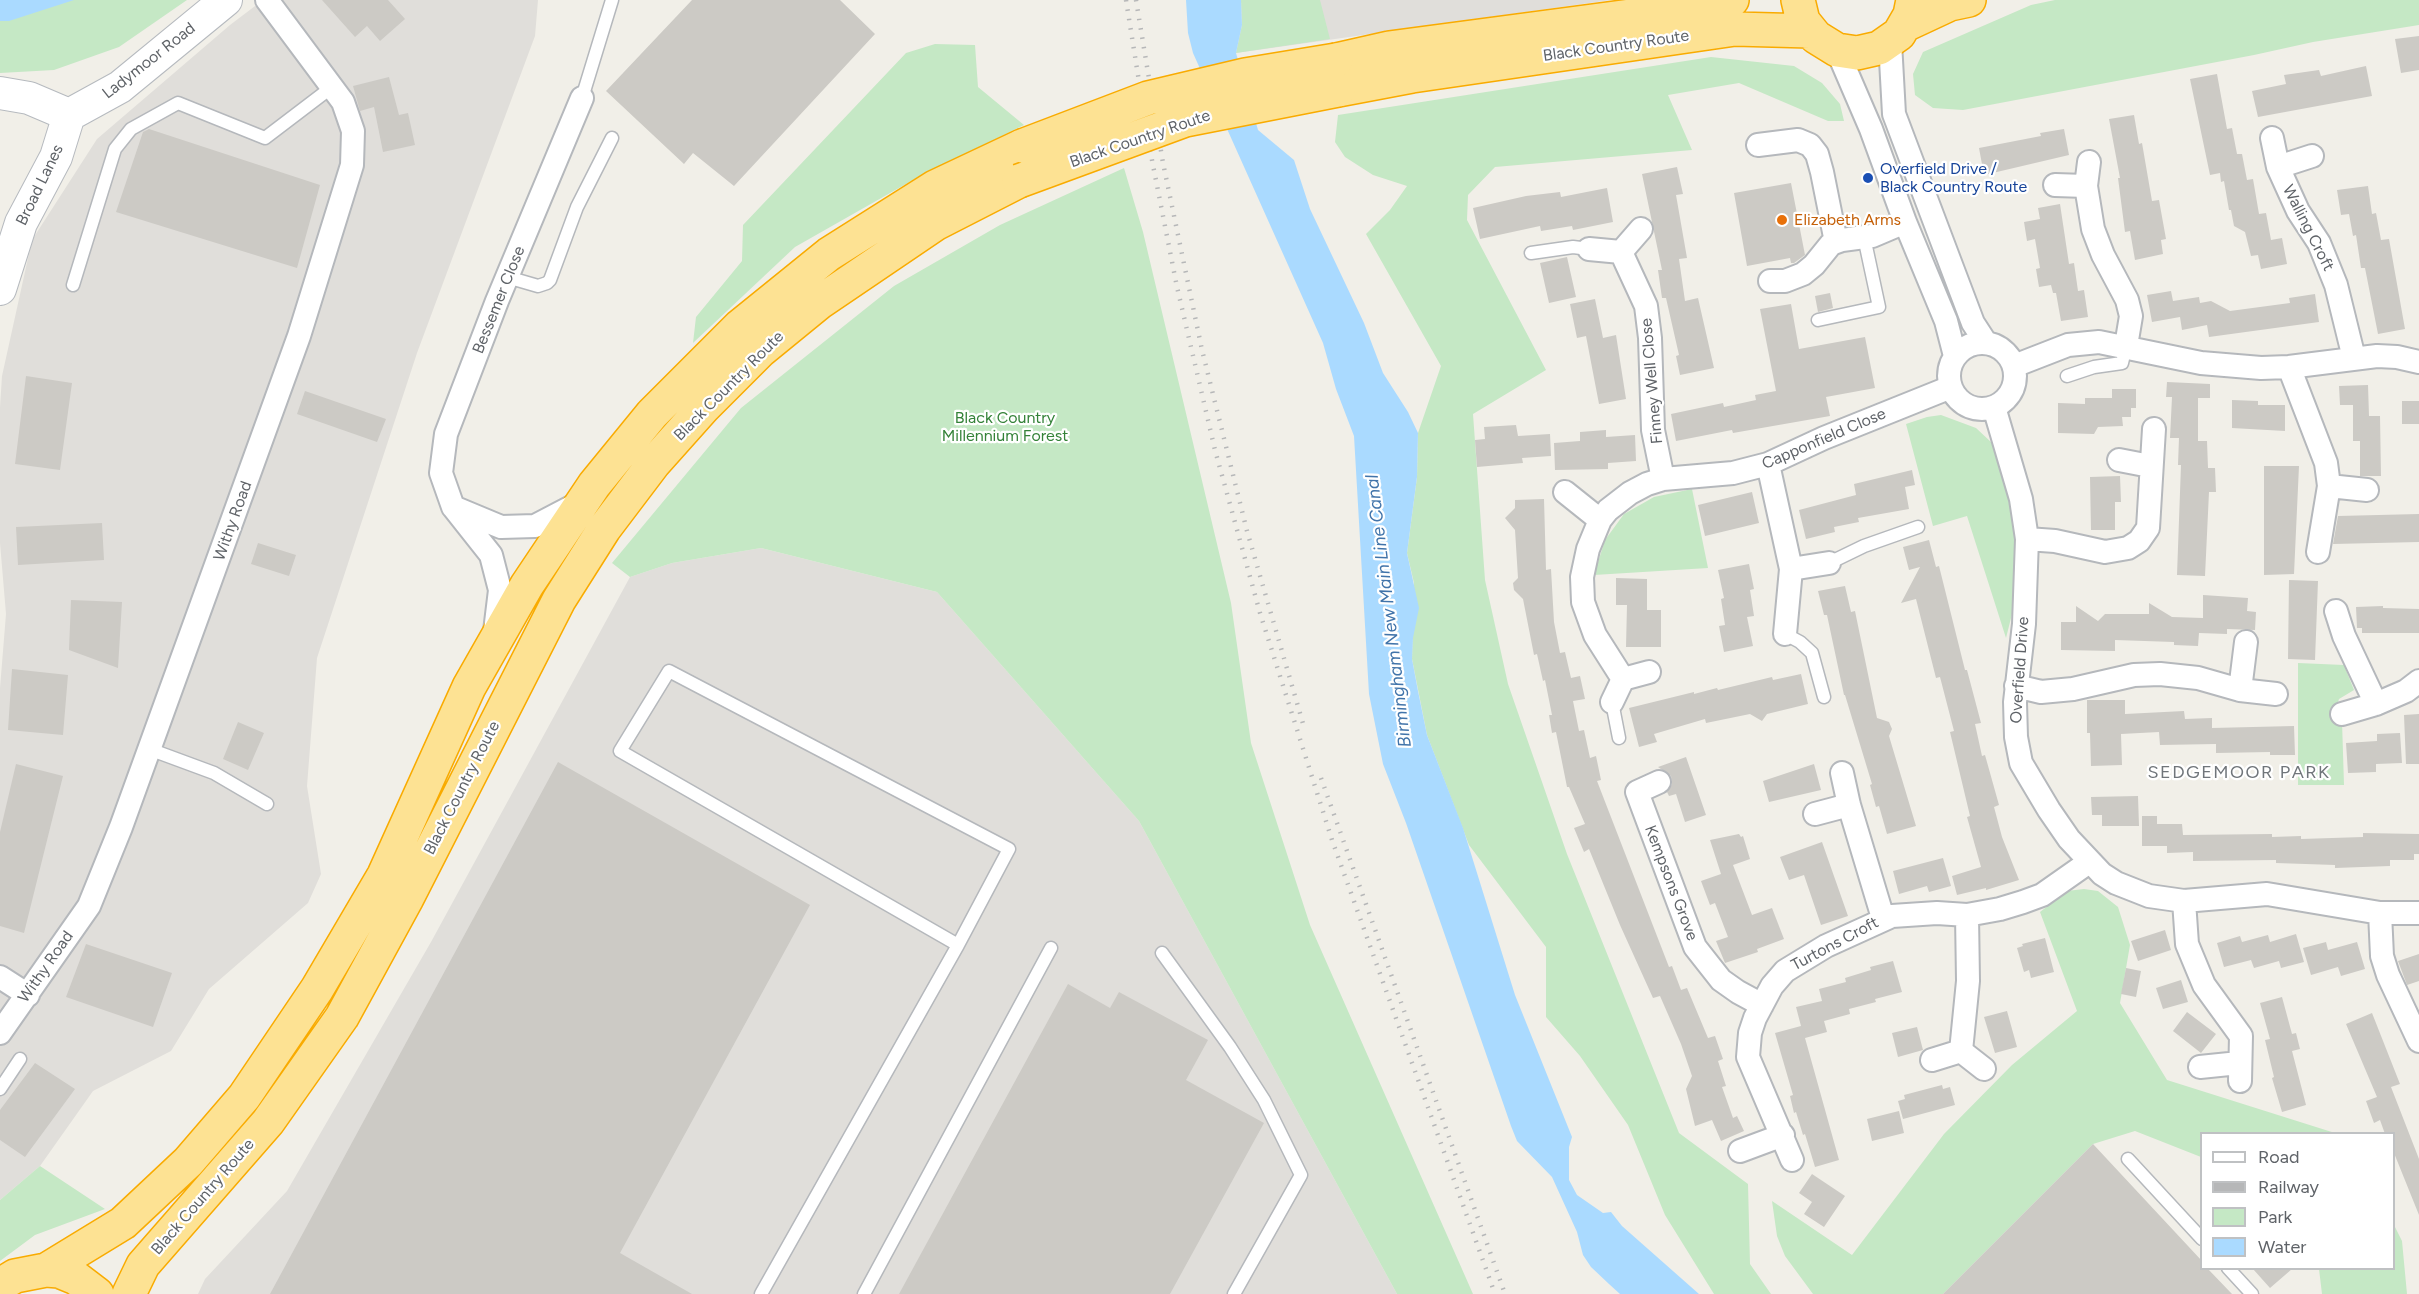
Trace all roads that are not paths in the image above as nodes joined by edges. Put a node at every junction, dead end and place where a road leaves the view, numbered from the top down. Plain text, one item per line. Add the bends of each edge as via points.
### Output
1 (226, 0) edge
2 (267, 0) edge
3 (612, 0) edge
4 (1732, 0) edge
5 (1798, 0) edge
6 (1969, 0) edge
7 (1903, 23) edge
8 (1810, 31) junction
9 (1838, 51) junction
10 (1337, 75) junction
11 (332, 87) junction
12 (0, 93) edge
13 (582, 98) joint
14 (69, 115) junction
15 (612, 138) dead end
16 (2272, 138) dead end
17 (1758, 145) dead end
18 (2312, 156) dead end
19 (2089, 162) dead end
20 (2278, 167) junction
21 (2055, 185) dead end
22 (2086, 186) junction
23 (1905, 222) junction
24 (1641, 229) dead end
25 (1864, 237) junction
26 (1836, 242) junction
27 (1589, 249) joint
28 (1622, 252) junction
29 (1531, 253) dead end
30 (507, 277) junction
31 (1770, 281) dead end
32 (73, 285) dead end
33 (0, 289) edge
34 (1818, 320) dead end
35 (1986, 343) junction
36 (2126, 346) junction
37 (1955, 356) junction
38 (2354, 358) junction
39 (2419, 363) edge
40 (2014, 366) junction
41 (2289, 367) junction
42 (2067, 376) dead end
43 (1951, 387) junction
44 (1994, 406) junction
45 (2154, 429) dead end
46 (2120, 460) dead end
47 (1768, 464) junction
48 (2150, 466) junction
49 (1663, 478) junction
50 (2329, 486) junction
51 (2367, 490) dead end
52 (1565, 492) dead end
53 (585, 500) junction
54 (453, 507) junction
55 (1600, 520) junction
56 (1918, 527) dead end
57 (2027, 539) junction
58 (2318, 552) dead end
59 (1829, 563) joint
60 (1791, 569) junction
61 (2336, 611) dead end
62 (1785, 634) joint
63 (2246, 642) dead end
64 (493, 644) junction
65 (1649, 672) dead end
66 (1623, 679) junction
67 (2419, 681) edge
68 (2016, 686) junction
69 (2240, 690) junction
70 (2276, 694) dead end
71 (1824, 697) dead end
72 (1612, 702) joint
73 (2376, 704) junction
74 (2343, 714) dead end
75 (1619, 738) dead end
76 (149, 749) junction
77 (1842, 773) dead end
78 (1659, 782) dead end
79 (267, 804) dead end
80 (1849, 805) junction
81 (1815, 814) dead end
82 (2089, 862) junction
83 (2184, 901) junction
84 (2380, 913) junction
85 (2419, 913) edge
86 (1967, 915) junction
87 (1883, 918) junction
88 (958, 945) junction
89 (1051, 948) dead end
90 (1162, 953) dead end
91 (0, 977) edge
92 (28, 995) junction
93 (1762, 1005) junction
94 (0, 1033) edge
95 (2419, 1041) edge
96 (1961, 1051) junction
97 (20, 1059) dead end
98 (1932, 1060) dead end
99 (2200, 1067) dead end
100 (1984, 1069) dead end
101 (1, 1084) edge
102 (1783, 1136) junction
103 (1740, 1150) dead end
104 (2128, 1159) dead end
105 (1792, 1160) dead end
106 (2200, 1237) edge
107 (46, 1270) junction
108 (2229, 1270) edge
109 (0, 1285) edge
110 (97, 1294) edge
111 (129, 1294) edge
112 (762, 1294) edge
113 (864, 1294) edge
114 (1234, 1294) edge
115 (2252, 1294) edge

1 - 14 street, Ladymoor Road via 120,87
2 - 11 street, Withy Road
3 - 13 lane
4 - 10 highway, Black Country Route via 1389,48
5 - 8 highway
6 - 7 highway
7 - 9 highway via 1864,53
7 - 35 street via 1894,114 1973,323
8 - 9 highway
8 - 10 highway, Black Country Route via 1735,29 1412,76
9 - 23 street
10 - 53 highway, Black Country Route, bridge via 1245,75 1148,98 935,187 820,261 740,326 652,414
10 - 111 highway, Black Country Route, bridge via 1185,120 1019,181 935,224 820,302 760,351 704,407 654,463 604,529 559,600 342,1017 268,1122 143,1265
11 - 32 lane via 265,138 178,103 131,129 115,149
11 - 76 street, Withy Road via 343,102 353,131 352,165 295,347
12 - 14 street via 29,98
13 - 30 street, Bessemer Close
14 - 33 street, Broad Lanes via 56,157 21,223
15 - 30 lane via 577,207 550,280 538,286
16 - 20 street, Walling Croft
17 - 26 street via 1798,140 1810,145 1822,172
18 - 20 street, Walling Croft
19 - 22 street
20 - 38 street, Walling Croft via 2298,211 2319,243 2336,285
21 - 22 street
22 - 36 street via 2093,229 2127,300 2131,316
23 - 25 street
23 - 37 street via 1946,321
24 - 28 street
25 - 26 street
25 - 34 lane via 1879,307
26 - 31 street via 1803,274
27 - 28 street
27 - 29 lane via 1573,247
28 - 49 street, Finney Well Close via 1646,306 1653,430
30 - 54 street, Bessemer Close via 446,434 441,473
35 - 37 street via 1971,344
35 - 40 street via 2005,352
36 - 40 street via 2099,342 2068,345
36 - 41 street via 2200,363
36 - 42 lane via 2122,363
37 - 43 street via 1949,369
38 - 39 street via 2397,357
38 - 41 street
40 - 44 street via 2013,389
41 - 50 street via 2326,463
43 - 44 street via 1958,399 1972,408
43 - 47 street, Capponfield Close
44 - 57 street, Overfield Drive via 2021,499
45 - 48 street
46 - 48 street
47 - 49 street, Capponfield Close via 1733,473
47 - 60 street
48 - 57 street via 2148,528 2128,548 2105,552
49 - 55 street, Capponfield Close via 1630,493
50 - 51 street
50 - 58 street
52 - 55 street
53 - 54 street via 535,526 501,527
53 - 64 highway, Black Country Route via 527,585
54 - 64 street, Bessemer Close via 491,555 500,590
55 - 66 street, Capponfield Close via 1584,564 1583,602 1595,635
56 - 59 lane
57 - 68 street, Overfield Drive via 2024,624
59 - 60 street
60 - 62 street
61 - 73 street
62 - 71 lane via 1812,652
63 - 69 street
64 - 107 highway, Black Country Route via 469,687 384,876 317,989 244,1097 188,1162 123,1223
65 - 66 street
66 - 72 street
67 - 73 street
68 - 69 street via 2041,692 2160,674 2198,678
68 - 82 street, Overfield Drive via 2016,737 2021,763 2049,810
69 - 70 street
72 - 75 lane
73 - 74 street
76 - 79 lane via 214,773
76 - 92 street, Withy Road via 89,906
77 - 80 street
78 - 93 street, Kempsons Grove via 1636,792 1695,946 1721,980
80 - 81 street
80 - 87 street
82 - 83 street, Overfield Drive via 2102,874 2134,890
82 - 86 street, Turtons Croft via 2042,895
83 - 84 street, Overfield Drive via 2267,894
83 - 99 street via 2187,944 2204,985 2241,1036 2240,1072
84 - 85 street, Overfield Drive
84 - 95 street via 2382,956
86 - 87 street, Turtons Croft via 1936,913
86 - 96 street via 1968,981
87 - 93 street, Turtons Croft via 1785,971
88 - 88 lane via 620,751 669,671 1009,849
88 - 112 lane
89 - 113 lane
90 - 114 lane via 1264,1100 1301,1175
91 - 92 street
92 - 94 street, Withy Road
93 - 102 street, Turtons Croft via 1750,1033 1748,1058
96 - 98 street
96 - 100 street
97 - 101 lane
102 - 103 street
102 - 105 street, Turtons Croft
104 - 106 lane
107 - 109 highway via 15,1276
107 - 110 highway via 76,1278
108 - 115 lane

